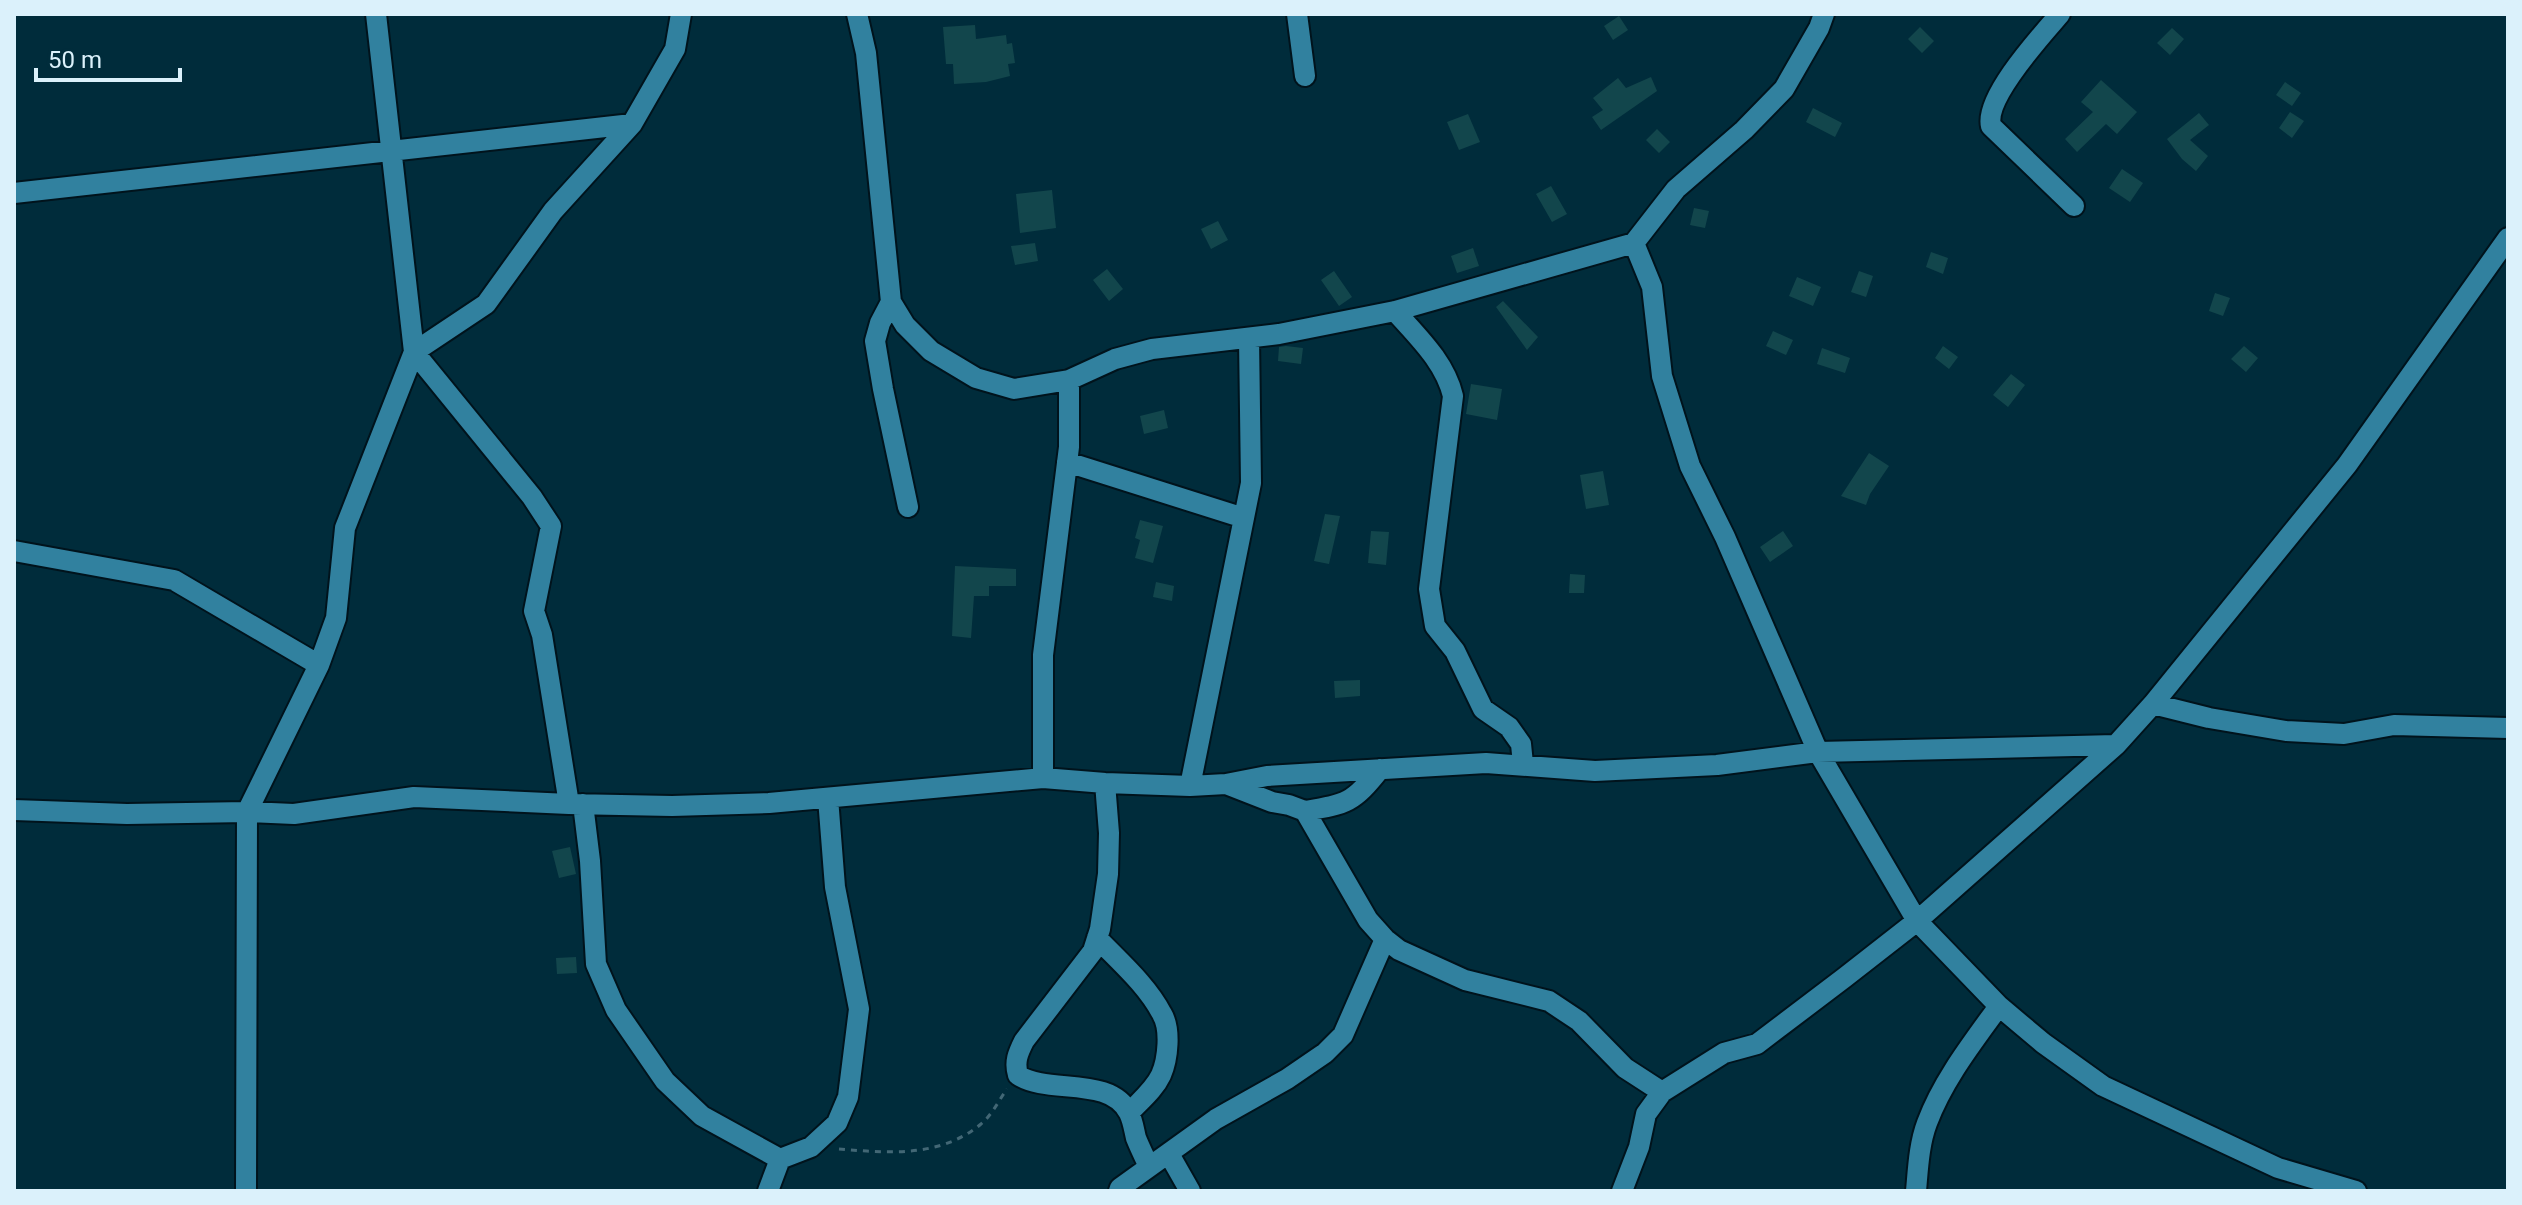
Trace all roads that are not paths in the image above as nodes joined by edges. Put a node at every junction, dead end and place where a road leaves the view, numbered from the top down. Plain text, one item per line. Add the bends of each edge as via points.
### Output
1 (376, 14) edge
2 (681, 14) edge
3 (857, 14) edge
4 (1297, 14) edge
5 (1824, 14) edge
6 (2060, 14) edge
7 (1305, 76) dead end
8 (632, 124) junction
9 (392, 151) junction
10 (14, 193) edge
11 (2074, 206) dead end
12 (2508, 238) edge
13 (1634, 243) junction
14 (891, 302) junction
15 (1395, 311) junction
16 (1249, 338) junction
17 (414, 352) junction
18 (1069, 380) junction
19 (1067, 462) junction
20 (908, 507) dead end
21 (1244, 518) junction
22 (14, 551) edge
23 (319, 665) junction
24 (2153, 704) junction
25 (2508, 728) edge
26 (2116, 745) junction
27 (1818, 752) junction
28 (1523, 764) junction
29 (1380, 769) junction
30 (1043, 778) junction
31 (1105, 783) junction
32 (1226, 784) junction
33 (1190, 786) junction
34 (828, 798) junction
35 (576, 804) junction
36 (14, 810) edge
37 (1305, 811) junction
38 (247, 812) junction
39 (1917, 921) junction
40 (1097, 938) junction
41 (1385, 939) junction
42 (1999, 1006) junction
43 (1662, 1092) junction
44 (1129, 1113) junction
45 (1169, 1154) junction
46 (780, 1159) junction
47 (1149, 1167) junction
48 (246, 1191) edge
49 (768, 1191) edge
50 (1119, 1191) edge
51 (1190, 1191) edge
52 (1622, 1191) edge
53 (1916, 1191) edge
54 (2356, 1191) edge

1 - 9 street
2 - 8 street via 675,49
3 - 14 street via 866,53
4 - 7 street
5 - 13 street via 1784,89 1676,189
6 - 11 street via 2020,60 1989,118 1991,126
8 - 9 street
8 - 17 street via 553,211 486,304
9 - 10 street
9 - 17 street
12 - 24 street via 2347,465
13 - 15 street
13 - 27 street via 1652,287 1662,376 1690,466
14 - 18 street via 931,351 976,378 1014,389
14 - 20 street via 875,341
15 - 16 street
15 - 28 street via 1440,363 1453,396 1429,589 1435,626 1455,651 1483,709 1509,727 1521,744
16 - 18 street via 1152,349
16 - 21 street via 1251,483
17 - 23 street via 345,528 336,618
17 - 35 street via 551,526 534,611
18 - 19 street
19 - 21 street
19 - 30 street via 1043,655
21 - 33 street
22 - 23 street via 174,580
23 - 38 street
24 - 25 street via 2286,731 2344,734 2394,725
24 - 26 street
26 - 27 street
26 - 39 street
27 - 28 street via 1717,765 1595,771
27 - 39 street
28 - 29 street
29 - 32 street
29 - 37 street via 1362,792 1342,805
30 - 31 street
30 - 34 street
31 - 33 street
31 - 40 street via 1108,874
32 - 33 street
32 - 37 street
34 - 35 street via 672,806
34 - 46 street via 835,887 859,1009 848,1097 837,1123 811,1147
35 - 38 street via 414,797 294,814
35 - 46 street via 590,861 596,964 616,1010 665,1081 702,1116
36 - 38 street
37 - 41 street via 1368,920
38 - 48 street
39 - 42 street
39 - 43 street via 1757,1044 1724,1053
40 - 44 street via 1164,1016 1167,1045 1162,1073
40 - 44 street via 1086,962 1024,1041 1016,1067 1027,1081 1107,1094
41 - 43 street via 1465,980 1549,1001 1579,1021 1625,1068
41 - 45 street via 1343,1035 1325,1053
42 - 53 street via 1947,1082 1926,1124
42 - 54 street via 2103,1086 2278,1168
43 - 52 street via 1646,1114
44 - 47 street
45 - 47 street
45 - 51 street
46 - 49 street
47 - 50 street

